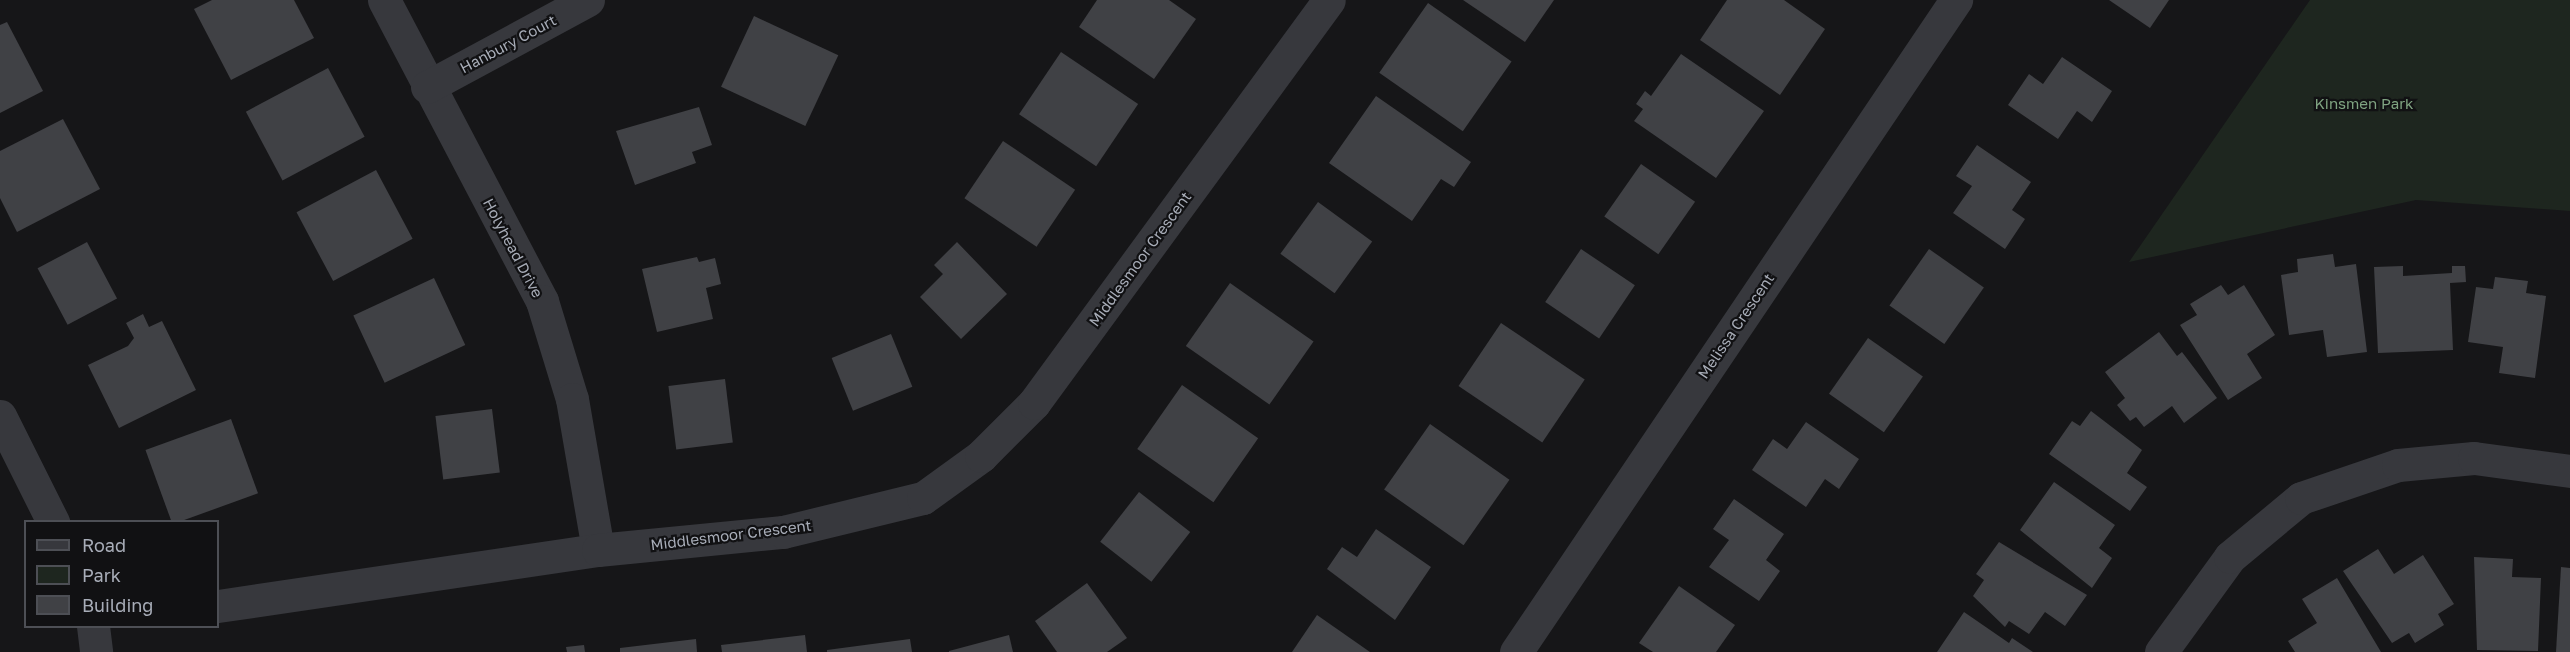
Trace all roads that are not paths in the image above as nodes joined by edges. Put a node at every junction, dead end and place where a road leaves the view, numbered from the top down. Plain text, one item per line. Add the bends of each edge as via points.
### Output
1 (384, 0) edge
2 (588, 0) edge
3 (1329, 0) edge
4 (1956, 0) edge
5 (427, 87) junction
6 (0, 416) edge
7 (2570, 471) edge
8 (52, 520) edge
9 (598, 550) junction
10 (219, 606) edge
11 (93, 628) edge
12 (96, 652) edge
13 (1516, 652) edge
14 (2161, 652) edge

1 - 5 street, Holyhead Drive
2 - 5 street, Hanbury Court
3 - 9 street, Middlesmoor Crescent via 1034,403 981,456 923,498 855,518 783,532
4 - 13 street, Melissa Crescent
5 - 9 street, Holyhead Drive via 542,301 577,422
6 - 8 street
7 - 14 street via 2474,458 2398,465 2301,498 2230,557
9 - 10 street, Middlesmoor Crescent
11 - 12 street

